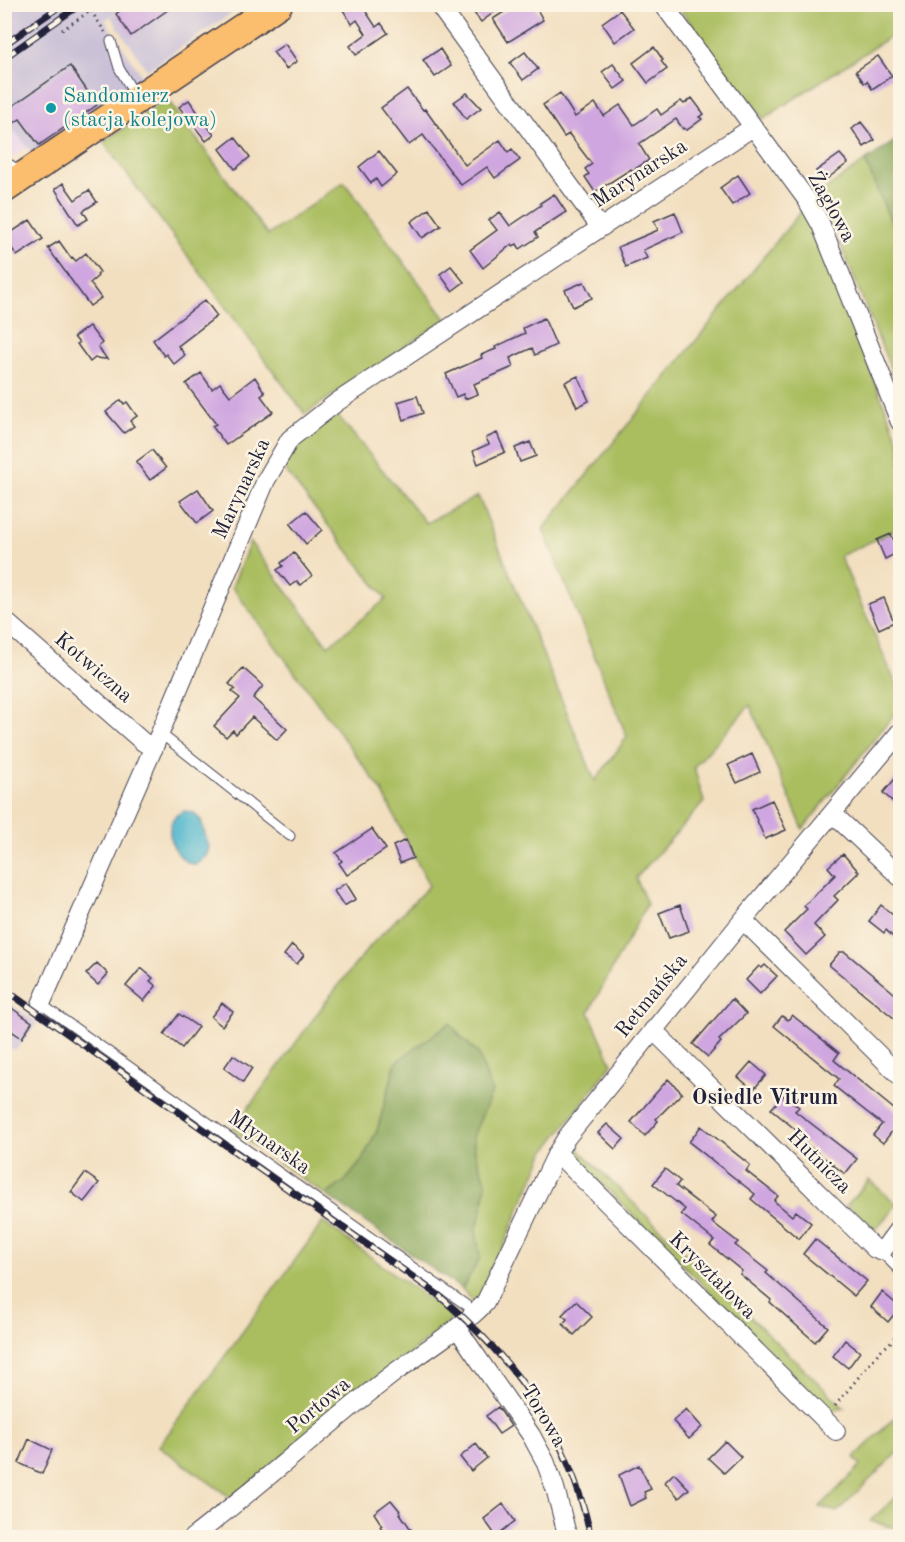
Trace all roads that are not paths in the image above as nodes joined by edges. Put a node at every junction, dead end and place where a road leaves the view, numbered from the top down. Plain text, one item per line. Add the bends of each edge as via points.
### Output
1 (278, 4) edge
2 (438, 4) edge
3 (663, 4) edge
4 (111, 41) road end
5 (137, 100) junction
6 (753, 128) junction
7 (12, 175) edge
8 (600, 227) junction
9 (900, 422) edge
10 (4, 620) edge
11 (900, 732) edge
12 (157, 740) junction
13 (833, 814) junction
14 (290, 836) dead end
15 (900, 877) edge
16 (742, 920) junction
17 (41, 1004) joint
18 (653, 1030) junction
19 (900, 1076) edge
20 (557, 1153) junction
21 (900, 1227) edge
22 (880, 1251) junction
23 (900, 1271) edge
24 (476, 1312) junction
25 (457, 1328) junction
26 (830, 1425) road end
27 (192, 1538) edge
28 (568, 1538) edge

1 - 5 main road
2 - 8 street
3 - 6 street, Żaglowa
4 - 5 lane via 119,68
5 - 7 main road
6 - 8 street, Marynarska
6 - 9 street, Żaglowa via 807,200 820,225
8 - 12 street, Marynarska via 337,402 290,439 266,480
10 - 12 street, Kotwiczna via 143,742
11 - 13 street, Retmańska
12 - 14 lane
12 - 17 street, Marynarska
13 - 15 street
13 - 16 street, Retmańska
16 - 18 street, Retmańska
16 - 19 street
17 - 24 lane, Młynarska
18 - 20 street, Retmańska
18 - 22 street, Hutnicza
20 - 24 street, Retmańska via 490,1294
20 - 26 street, Kryształowa
21 - 22 street
22 - 23 lane
24 - 25 street, Portowa
25 - 27 street, Portowa via 393,1374
25 - 28 street, Torowa via 540,1452 555,1488

